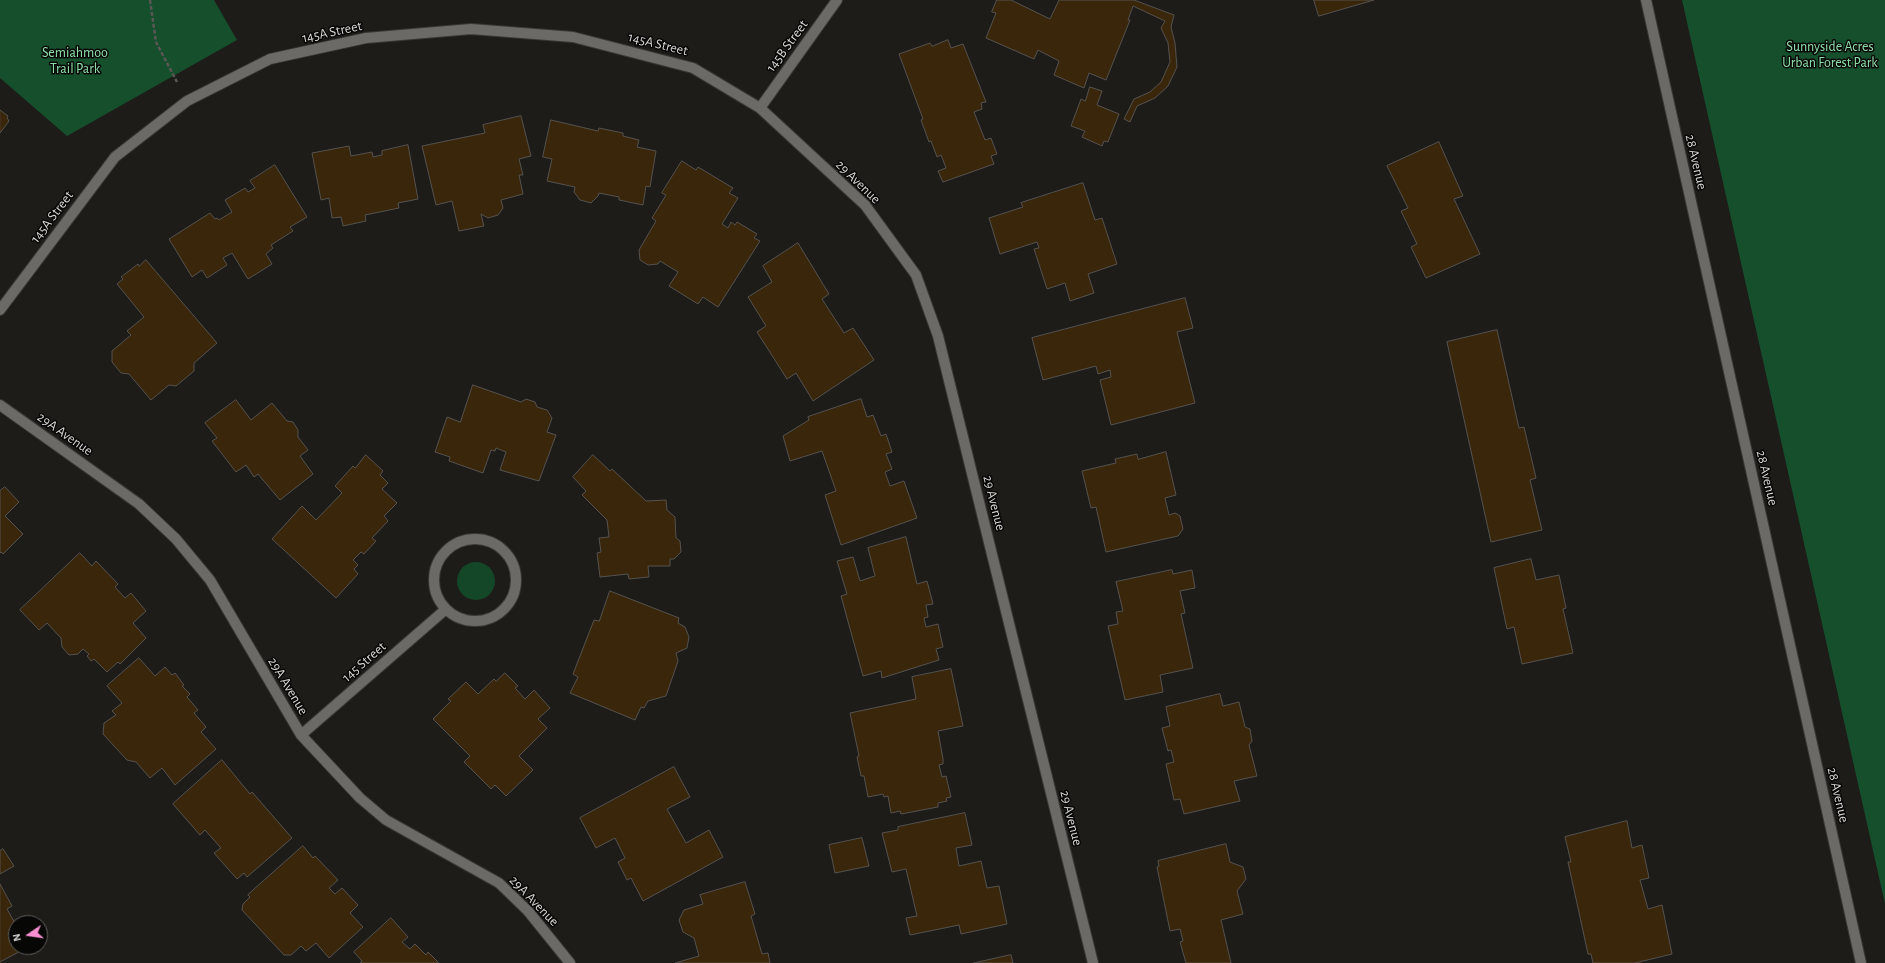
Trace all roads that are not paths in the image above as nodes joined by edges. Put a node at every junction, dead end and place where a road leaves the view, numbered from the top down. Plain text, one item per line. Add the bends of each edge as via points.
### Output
1 (837, 0) edge
2 (1646, 0) edge
3 (760, 108) junction
4 (0, 310) edge
5 (0, 405) edge
6 (446, 609) junction
7 (301, 735) junction
8 (570, 963) edge
9 (1092, 963) edge
10 (1861, 963) edge

1 - 3 street, 145B Street
2 - 10 street, 28 Avenue
3 - 4 street, 145A Street via 693,68 574,37 471,29 366,38 270,59 187,101 115,157
3 - 9 street, 29 Avenue via 865,205 916,275 938,336
5 - 7 street, 29A Avenue via 139,504 176,539 210,580
6 - 6 street via 460,619 474,622 487,620 500,613 510,602 516,589 512,561 503,550 493,542 480,538 454,544 444,552 433,575 436,595
6 - 7 street, 145 Street
7 - 8 street, 29A Avenue via 360,798 386,820 499,883 528,911

